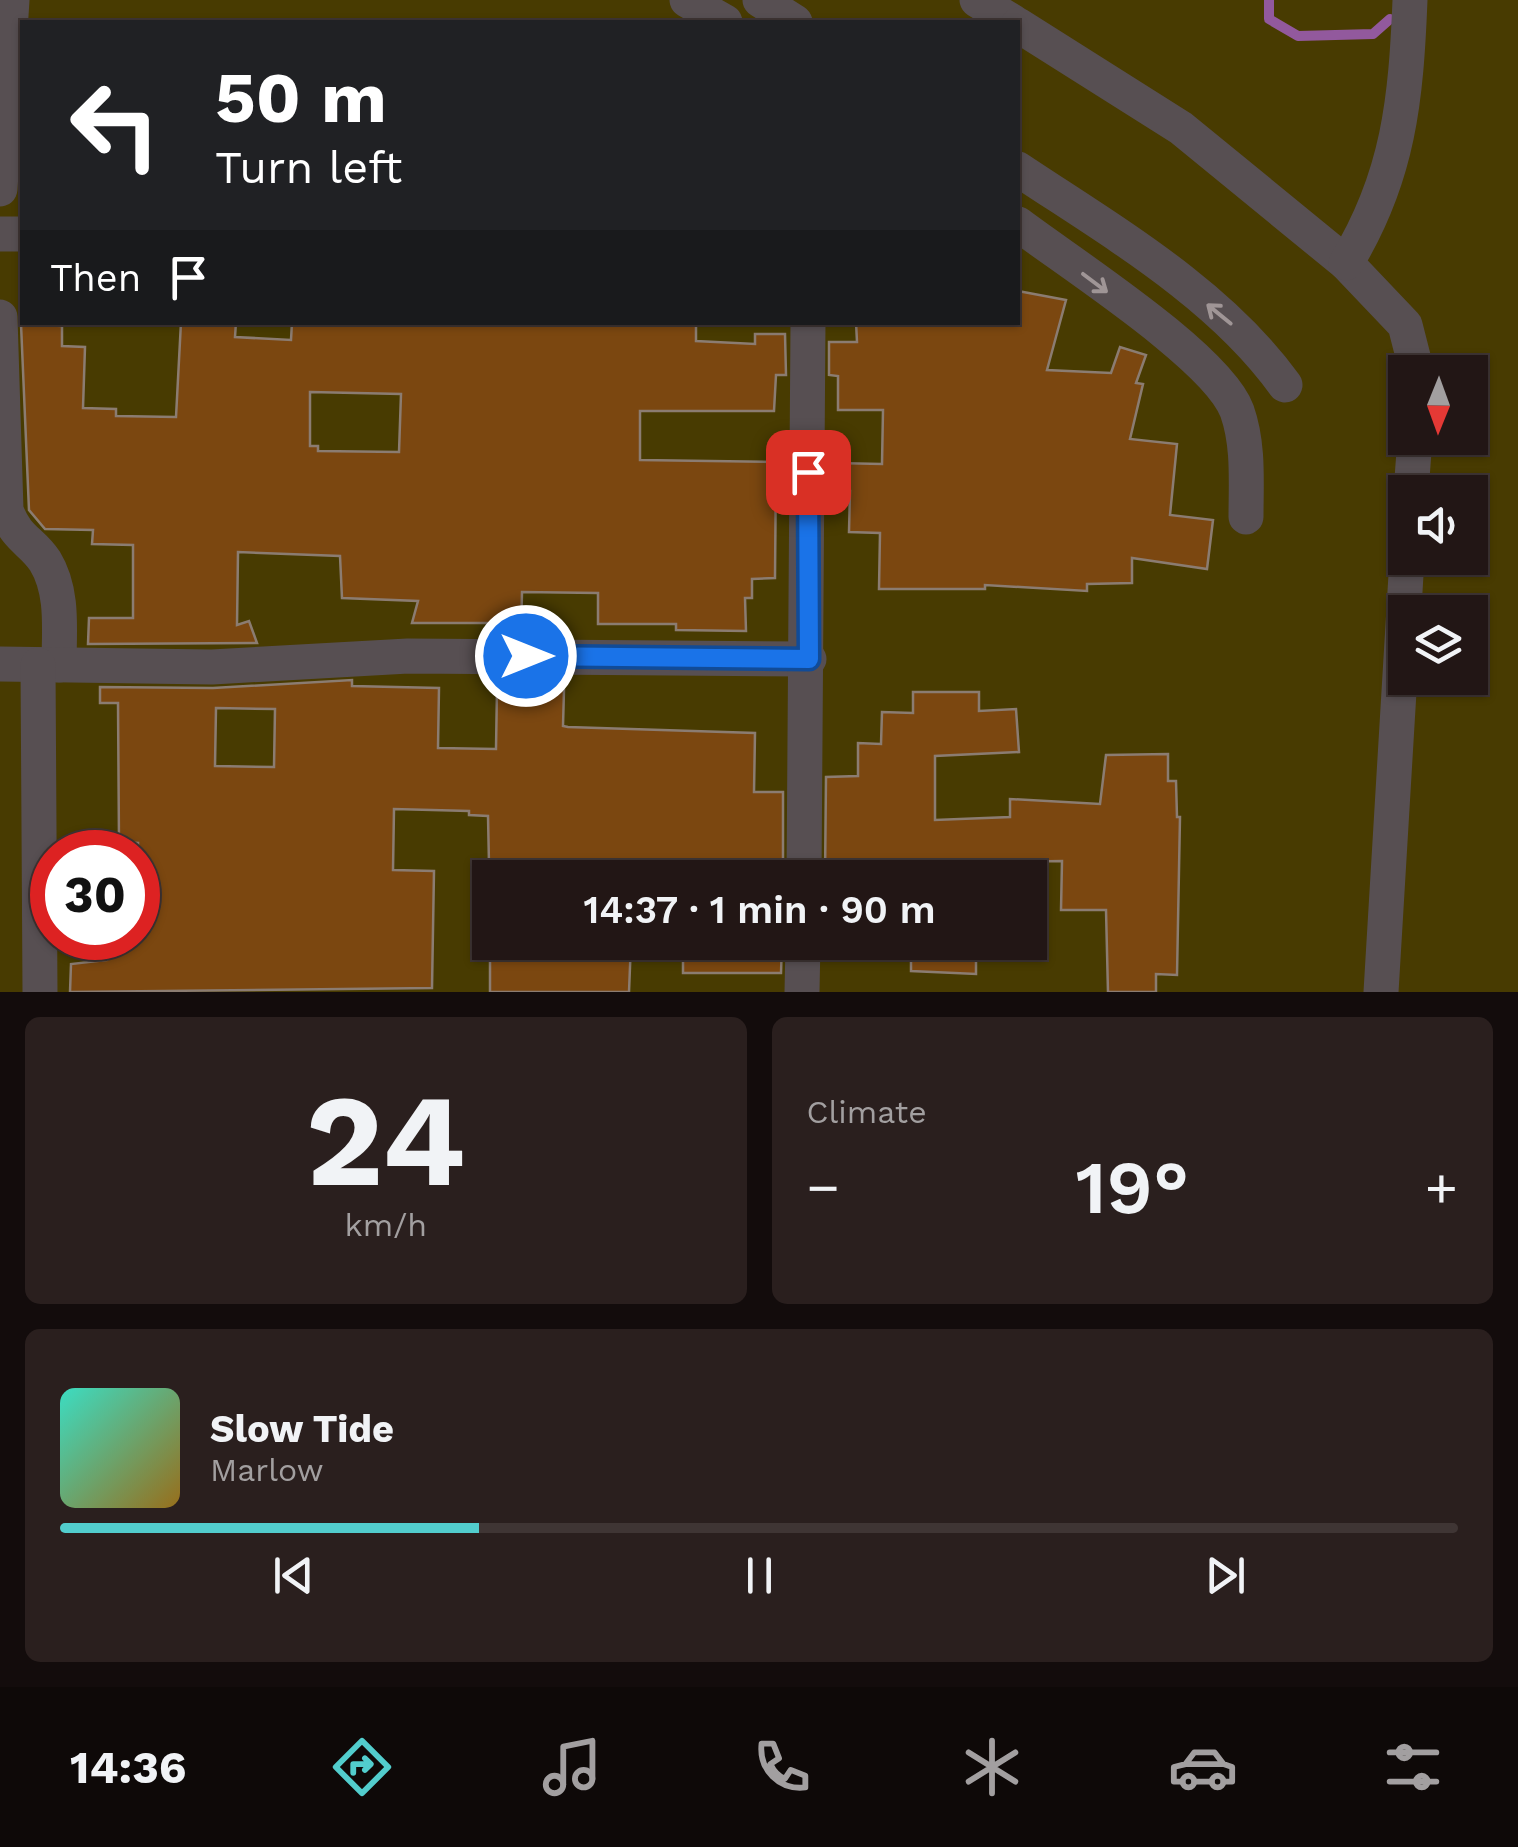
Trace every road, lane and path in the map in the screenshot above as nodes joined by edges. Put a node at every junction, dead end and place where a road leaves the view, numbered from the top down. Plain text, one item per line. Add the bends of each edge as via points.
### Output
1 (12, 0) edge
2 (687, 0) edge
3 (760, 0) edge
4 (978, 0) edge
5 (1410, 0) edge
6 (721, 20) edge
7 (791, 20) edge
8 (1010, 20) edge
9 (1020, 27) edge
10 (1020, 170) edge
11 (0, 189) edge
12 (1020, 226) edge
13 (1346, 263) junction
14 (0, 317) edge
15 (808, 325) edge
16 (1413, 355) edge
17 (1285, 384) dead end
18 (1246, 517) dead end
19 (1407, 575) edge
20 (809, 659) junction
21 (0, 664) edge
22 (48, 665) junction
23 (804, 860) edge
24 (803, 960) edge
25 (40, 992) edge
26 (802, 992) edge
27 (1381, 992) edge

1 - 11 street
2 - 6 street
3 - 7 street
4 - 8 street
5 - 13 street via 1406,92 1388,180
9 - 13 street via 1181,128
17 -> 10 street via 1256,344 1131,244
12 -> 18 street via 1214,379 1236,408 1243,436
13 - 16 street via 1405,325
14 - 22 street via 6,510 20,539 44,561 59,599
15 - 20 street
19 - 27 street
20 - 22 street via 408,656 212,667
20 - 23 street
21 - 22 street
22 - 25 street
24 - 26 street

